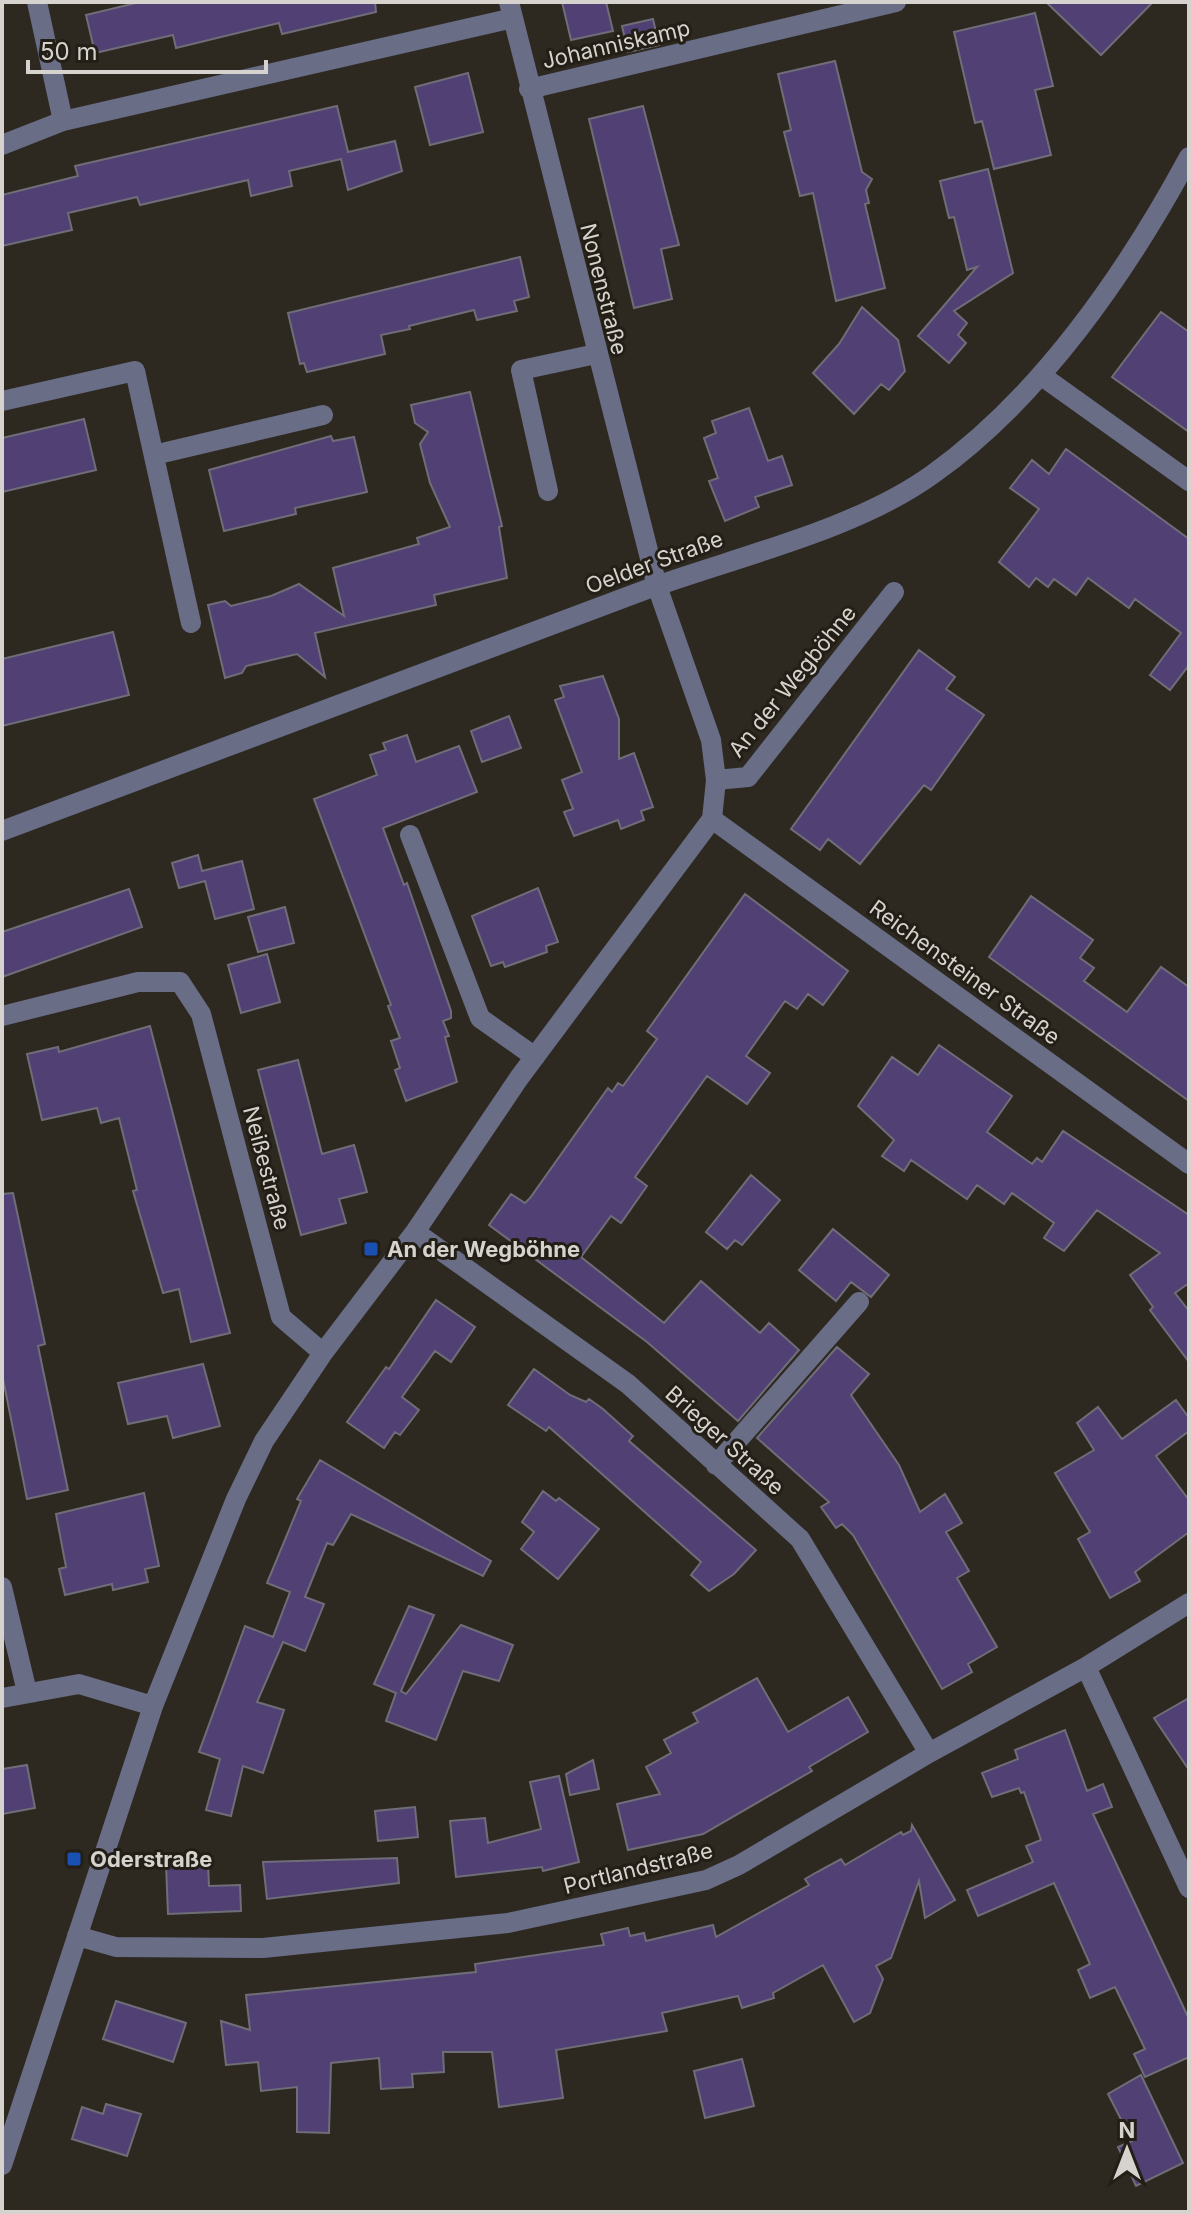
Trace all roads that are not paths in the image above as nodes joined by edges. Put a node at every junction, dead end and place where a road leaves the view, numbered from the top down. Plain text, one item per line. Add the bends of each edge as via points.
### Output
1 (37, 2) edge
2 (896, 2) edge
3 (852, 7) edge
4 (511, 10) edge
5 (529, 89) junction
6 (63, 121) junction
7 (2, 145) edge
8 (1189, 157) edge
9 (596, 354) junction
10 (1042, 376) junction
11 (2, 401) edge
12 (323, 415) dead end
13 (154, 455) junction
14 (1189, 481) edge
15 (548, 491) dead end
16 (657, 586) junction
17 (894, 592) dead end
18 (191, 623) dead end
19 (716, 780) junction
20 (712, 819) junction
21 (2, 831) edge
22 (410, 835) dead end
23 (2, 1016) edge
24 (535, 1057) junction
25 (1189, 1164) edge
26 (415, 1232) junction
27 (859, 1302) dead end
28 (323, 1353) junction
29 (716, 1465) junction
30 (2, 1587) edge
31 (1189, 1603) edge
32 (1086, 1667) junction
33 (27, 1692) junction
34 (2, 1698) edge
35 (153, 1706) junction
36 (929, 1753) junction
37 (1189, 1888) edge
38 (77, 1936) junction
39 (2, 2165) edge

1 - 6 street
2 - 3 street, Johanniskamp
3 - 5 street, Johanniskamp
4 - 5 street, Nonenstraße
4 - 6 street
5 - 9 street, Nonenstraße
6 - 7 street
8 - 10 street, Oelder Straße via 1133,252
9 - 15 street via 521,370
9 - 16 street, Nonenstraße
10 - 14 street
10 - 16 street, Oelder Straße via 930,477 853,517
11 - 13 street via 135,371
12 - 13 street
13 - 18 street
16 - 19 street, An der Wegböhne via 699,700
16 - 21 street, Oelder Straße
17 - 19 street, An der Wegböhne via 748,777
19 - 20 street, An der Wegböhne
20 - 24 street
20 - 25 street, Reichensteiner Straße
22 - 24 street via 480,1018
23 - 28 street, Neißestraße via 138,982 180,982 201,1014 281,1317
24 - 26 street
26 - 28 street
26 - 29 street, Brieger Straße via 628,1384
27 - 29 street
28 - 35 street via 264,1441 236,1499
29 - 36 street, Brieger Straße via 800,1539
30 - 33 street
31 - 32 street, Portlandstraße
32 - 36 street, Portlandstraße
32 - 37 street
33 - 34 street
33 - 35 street via 79,1684
35 - 38 street
36 - 38 street, Portlandstraße via 706,1880 508,1923 263,1948 116,1947
38 - 39 street

